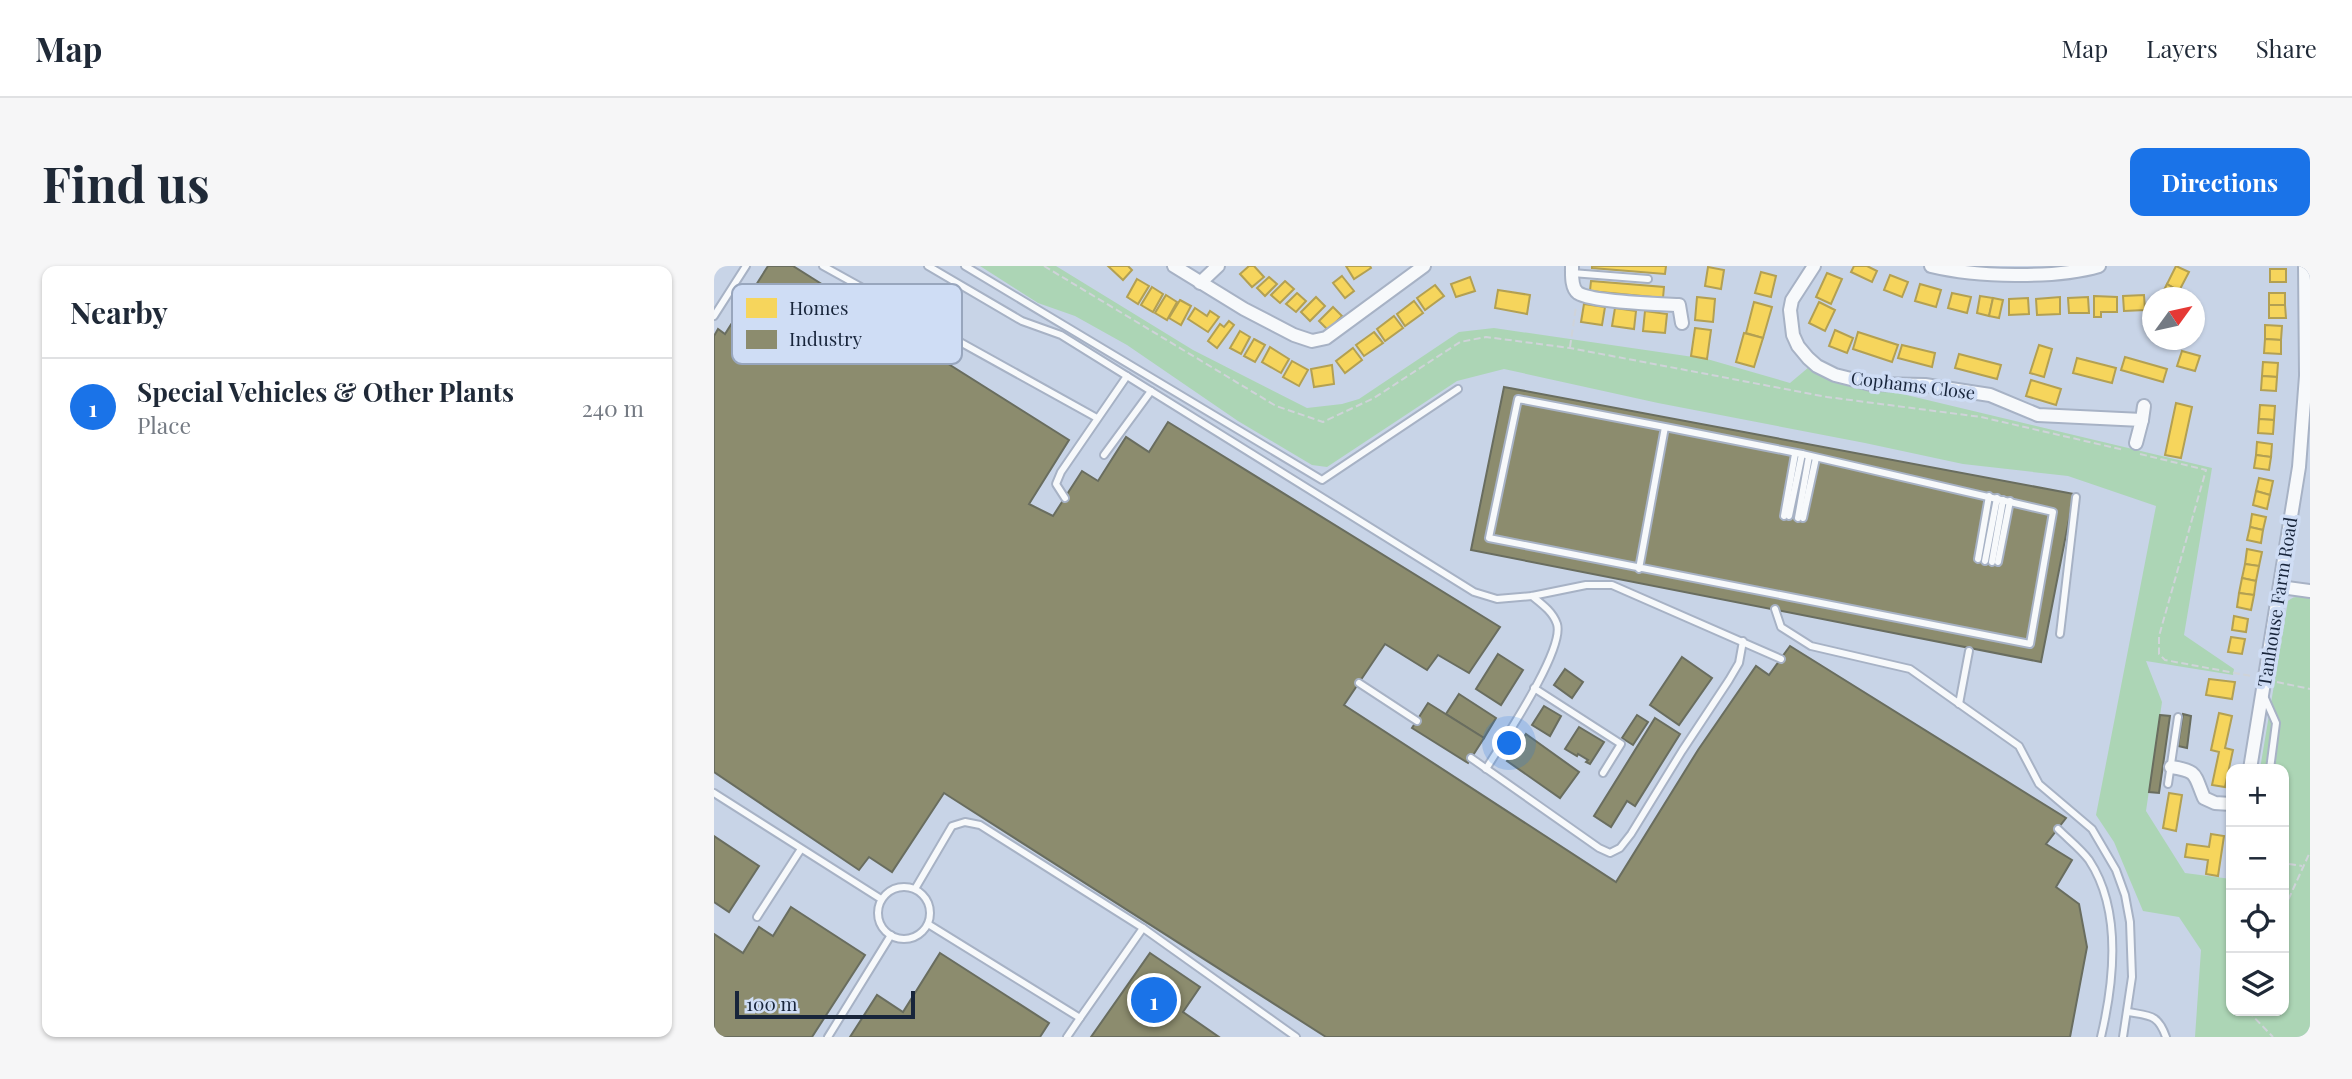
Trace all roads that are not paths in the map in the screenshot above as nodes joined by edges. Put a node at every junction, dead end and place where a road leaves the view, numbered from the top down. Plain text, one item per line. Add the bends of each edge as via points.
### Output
1 (747, 266) edge
2 (823, 266) edge
3 (928, 266) edge
4 (965, 266) edge
5 (1174, 266) edge
6 (1218, 266) edge
7 (1814, 266) edge
8 (1931, 266) edge
9 (2099, 266) edge
10 (2305, 266) edge
11 (1421, 267) edge
12 (1572, 270) edge
13 (1985, 271) edge
14 (1648, 279) dead end
15 (1200, 283) junction
16 (735, 284) edge
17 (855, 284) edge
18 (959, 284) edge
19 (962, 286) edge
20 (732, 289) edge
21 (714, 316) edge
22 (1682, 323) dead end
23 (962, 343) edge
24 (1127, 376) junction
25 (1458, 389) dead end
26 (1151, 391) junction
27 (2144, 405) dead end
28 (1097, 418) junction
29 (2142, 420) junction
30 (1665, 427) junction
31 (2135, 448) road end
32 (1104, 455) dead end
33 (1806, 456) junction
34 (2076, 497) dead end
35 (1065, 498) dead end
36 (2000, 499) junction
37 (1786, 516) dead end
38 (1800, 518) dead end
39 (1639, 569) junction
40 (2280, 587) junction
41 (2310, 591) edge
42 (1532, 596) junction
43 (1776, 609) dead end
44 (2060, 634) dead end
45 (1743, 641) junction
46 (1969, 651) dead end
47 (1781, 659) dead end
48 (1359, 683) dead end
49 (1534, 688) junction
50 (2263, 695) junction
51 (1959, 704) junction
52 (2178, 717) dead end
53 (1417, 721) dead end
54 (1471, 758) dead end
55 (2251, 764) edge
56 (2271, 764) edge
57 (2171, 767) junction
58 (1486, 769) junction
59 (1603, 773) dead end
60 (2168, 784) dead end
61 (714, 793) edge
62 (2226, 804) edge
63 (2058, 829) dead end
64 (802, 849) junction
65 (915, 889) junction
66 (881, 899) junction
67 (757, 917) dead end
68 (928, 924) junction
69 (1143, 928) junction
70 (891, 935) junction
71 (2128, 1012) junction
72 (1080, 1018) junction
73 (828, 1037) edge
74 (1068, 1037) edge
75 (1296, 1037) edge
76 (2101, 1037) edge
77 (2123, 1037) edge
78 (2166, 1037) edge

1 - 16 lane
2 - 17 lane
3 - 18 lane
4 - 25 lane via 1322,480
5 - 15 street
6 - 15 street
7 - 29 street, Cophams Close via 1792,300 1793,335 1808,358 1835,375 1871,384 1925,384 1990,396 2038,415
8 - 13 street
9 - 13 street via 2050,272
10 - 40 street, Tanhouse Farm Road via 2306,376 2300,454
11 - 15 street via 1326,338 1312,341
12 - 14 lane
12 - 22 street via 1579,293 1610,300 1681,299
19 - 24 lane via 1022,321 1060,335
20 - 21 lane
23 - 28 lane
24 - 26 lane
24 - 28 lane
26 - 32 lane
26 - 42 lane via 1474,592 1497,598
27 - 29 street
28 - 35 lane via 1056,484
29 - 31 street
30 - 33 lane
30 - 39 lane
30 - 39 lane via 1518,399 1489,538
33 - 36 lane
33 - 37 lane
33 - 38 lane
34 - 44 lane
36 - 36 lane via 1988,561
36 - 39 lane via 2053,512 2031,644
40 - 41 street
40 - 50 street, Tanhouse Farm Road
42 - 45 lane via 1612,585
42 - 49 lane via 1549,610 1558,626 1552,653
43 - 51 lane via 1781,627 1811,646 1910,669
45 - 47 lane
45 - 58 lane via 1739,663 1729,680 1631,834 1610,853
46 - 51 lane
48 - 53 lane
49 - 58 lane
49 - 59 lane via 1621,744
50 - 55 street, Tanhouse Farm Road
50 - 56 lane via 2276,723
51 - 71 lane via 2019,746 2039,784 2092,829 2104,849 2125,895 2130,922
52 - 57 lane
54 - 58 lane
57 - 60 lane
57 - 62 street via 2189,770 2204,798
61 - 64 lane
63 - 76 lane via 2088,860 2102,888 2111,928
64 - 66 lane
64 - 67 lane
65 - 66 lane via 894,888
65 - 68 lane via 928,902
65 - 69 lane via 952,826 965,822 980,825
66 - 70 lane via 878,909 884,930
68 - 70 lane via 910,939
68 - 72 lane
69 - 72 lane
69 - 75 lane
70 - 73 lane
71 - 77 lane
71 - 78 lane via 2156,1018
72 - 74 lane

